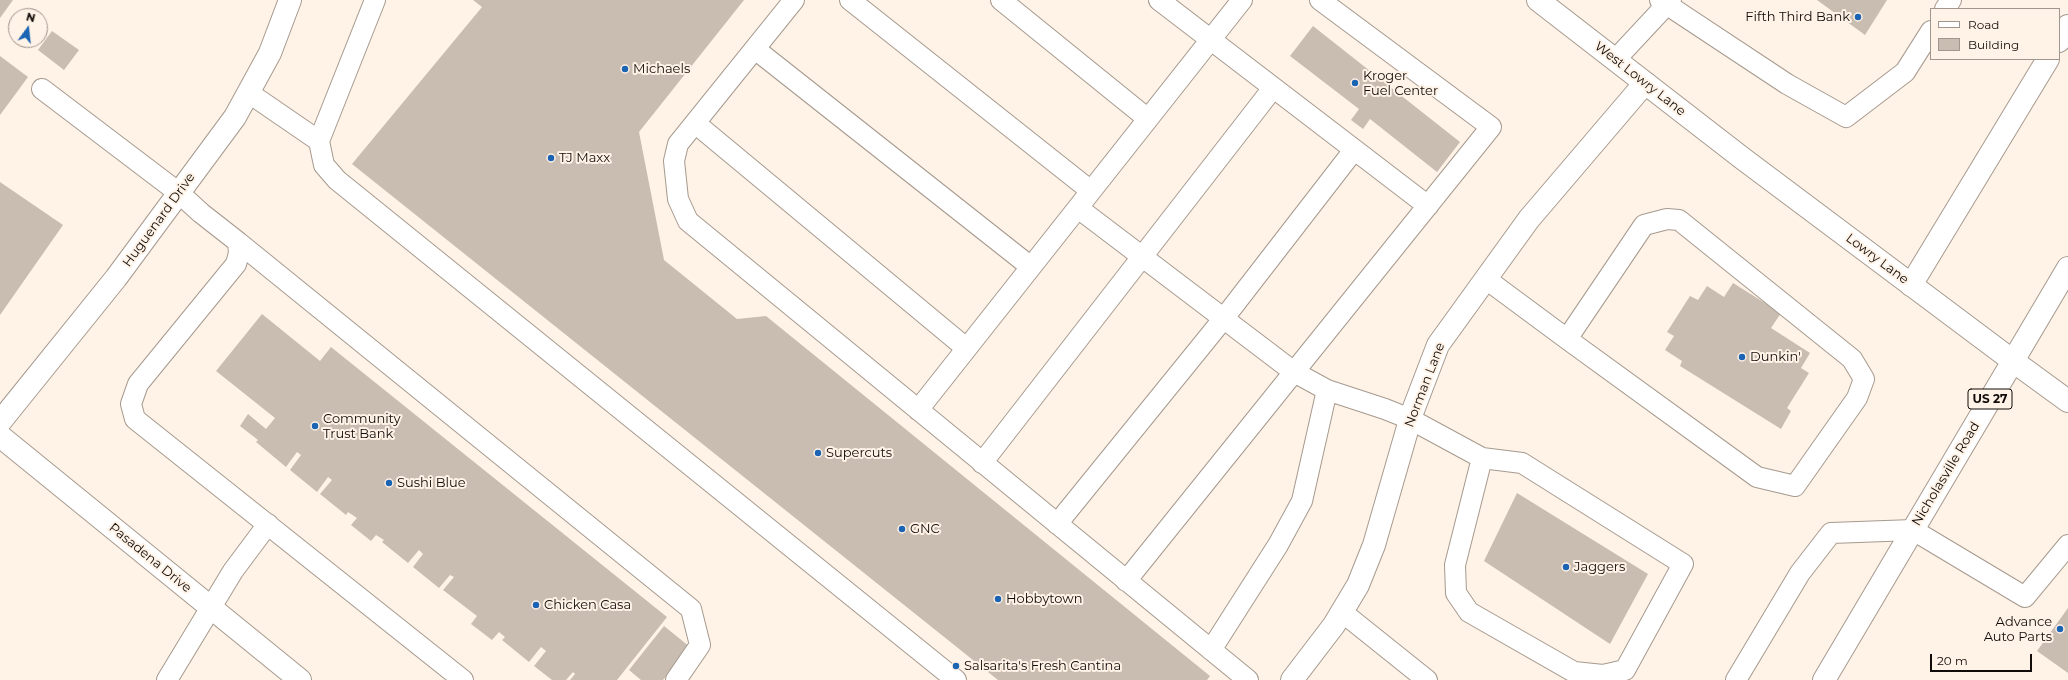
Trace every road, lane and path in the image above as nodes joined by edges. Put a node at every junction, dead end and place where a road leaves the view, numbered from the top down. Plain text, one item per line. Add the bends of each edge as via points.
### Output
1 (290, 0) edge
2 (375, 0) edge
3 (794, 0) edge
4 (850, 0) edge
5 (1001, 0) edge
6 (1160, 0) edge
7 (1242, 0) edge
8 (1320, 0) edge
9 (1538, 0) edge
10 (1666, 2) edge
11 (2068, 26) edge
12 (1930, 33) edge
13 (2060, 39) edge
14 (1210, 40) junction
15 (755, 49) junction
16 (1615, 60) junction
17 (2047, 60) edge
18 (1645, 83) junction
19 (1273, 88) junction
20 (42, 89) dead end
21 (249, 92) junction
22 (1148, 119) junction
23 (695, 123) junction
24 (319, 141) junction
25 (1354, 150) junction
26 (1742, 158) joint
27 (1091, 191) junction
28 (179, 193) junction
29 (1428, 206) junction
30 (1078, 208) junction
31 (238, 242) junction
32 (1142, 256) junction
33 (1031, 266) junction
34 (2068, 268) edge
35 (1486, 279) junction
36 (1911, 285) junction
37 (1224, 318) junction
38 (1567, 340) junction
39 (966, 348) junction
40 (2013, 361) junction
41 (1294, 372) junction
42 (1327, 390) junction
43 (2068, 401) edge
44 (918, 410) junction
45 (1410, 419) junction
46 (0, 422) edge
47 (0, 436) edge
48 (1482, 458) junction
49 (982, 463) junction
50 (268, 524) junction
51 (1057, 524) junction
52 (1913, 530) junction
53 (2068, 545) edge
54 (1126, 581) junction
55 (212, 608) junction
56 (1342, 612) junction
57 (1211, 650) junction
58 (1294, 679) edge
59 (167, 680) edge
60 (300, 680) edge
61 (464, 680) edge
62 (676, 680) edge
63 (956, 680) edge
64 (1248, 680) edge
65 (1427, 680) edge
66 (1736, 680) edge
67 (1824, 680) edge

1 - 21 street, Huguenard Drive via 270,53
2 - 24 lane
3 - 15 lane
4 - 27 lane
5 - 22 lane
6 - 14 lane
7 - 14 lane
8 - 29 lane via 1491,127
9 - 16 street, West Lowry Lane
10 - 12 lane via 1787,84 1846,117 1905,72
10 - 16 lane
11 - 13 street
14 - 19 lane
14 - 22 lane
15 - 23 lane
15 - 33 lane
16 - 18 street, West Lowry Lane
17 - 36 street
18 - 26 street, West Lowry Lane
18 - 35 street, Norman Lane via 1529,219
19 - 25 lane
19 - 32 lane
20 - 28 lane
21 - 24 lane
21 - 28 street, Huguenard Drive via 235,117
22 - 27 lane
23 - 39 lane
23 - 44 lane via 678,144 674,161 678,199 688,221
24 - 63 lane via 324,165 337,180
25 - 29 lane
25 - 37 lane
26 - 36 street, Lowry Lane
27 - 30 lane
28 - 31 lane
28 - 46 street, Huguenard Drive via 116,278
29 - 41 lane
30 - 32 lane
30 - 33 lane
31 - 50 lane via 236,264 138,384 131,404 136,419
31 - 62 lane via 691,609 700,645
32 - 37 lane
32 - 49 lane
33 - 39 lane
34 - 40 street, Nicholasville Road / US 27
35 - 38 lane
35 - 45 street, Norman Lane via 1438,345
36 - 40 street, Lowry Lane
37 - 41 lane
37 - 51 lane
38 - 38 lane via 1757,477 1795,486 1856,398 1864,379 1852,359 1679,220 1667,219 1644,225
39 - 44 lane
40 - 43 street, Lowry Lane
40 - 52 street, Nicholasville Road / US 27
41 - 42 lane
41 - 54 lane
42 - 45 lane
42 - 57 lane via 1302,501 1278,545
44 - 49 lane
45 - 48 lane
45 - 56 street, Norman Lane via 1374,546 1358,585
47 - 55 street, Pasadena Drive
48 - 48 lane via 1455,565 1456,592 1469,612 1574,672 1603,674 1625,670 1683,564 1522,463
49 - 51 lane
50 - 55 lane via 233,571
50 - 61 lane
51 - 54 lane
52 - 53 lane via 2025,597
52 - 66 lane via 1830,533 1800,573
52 - 67 street, Nicholasville Road / US 27
54 - 57 lane
55 - 59 lane
55 - 60 street, Pasadena Drive
56 - 58 street, Norman Lane
56 - 65 lane
57 - 64 lane

